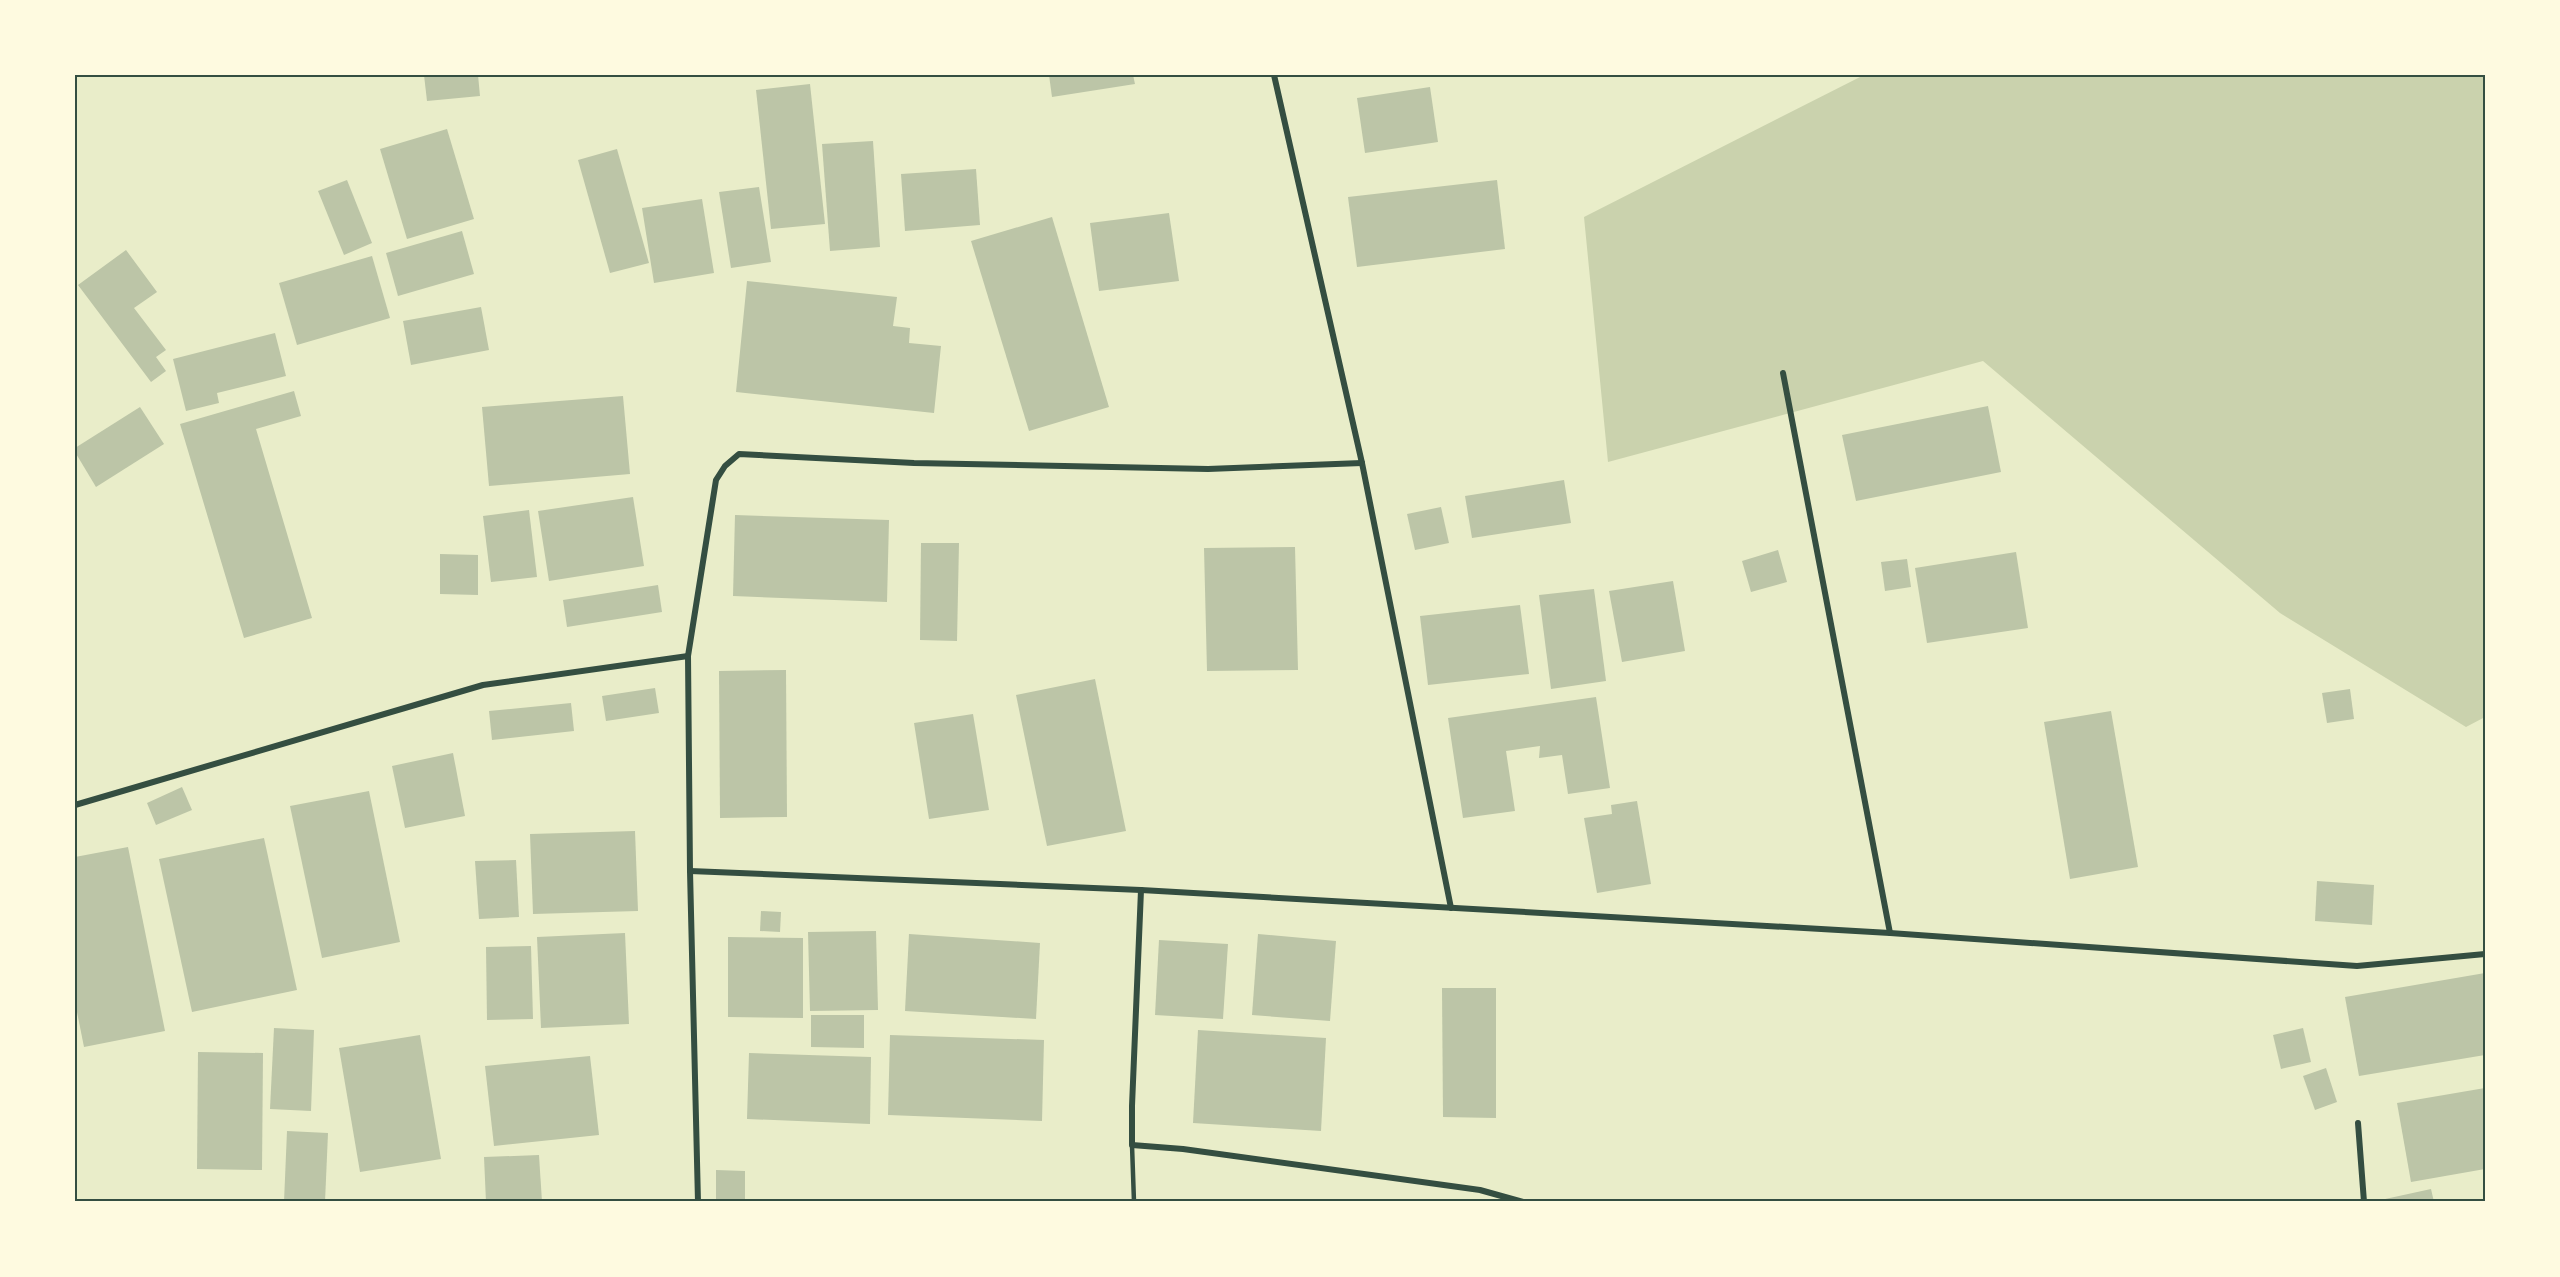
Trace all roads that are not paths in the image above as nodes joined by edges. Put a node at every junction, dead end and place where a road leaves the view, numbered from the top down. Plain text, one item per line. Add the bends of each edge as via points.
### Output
1 (1274, 75) edge
2 (1783, 373) dead end
3 (1362, 463) junction
4 (688, 656) junction
5 (75, 805) edge
6 (690, 871) junction
7 (1141, 890) junction
8 (1451, 908) junction
9 (1890, 933) junction
10 (2485, 954) edge
11 (2358, 1123) dead end
12 (1132, 1145) junction
13 (698, 1202) edge
14 (1134, 1202) edge
15 (1523, 1202) edge
16 (2364, 1202) edge

1 - 3 street
2 - 9 street
3 - 4 street via 1208,469 914,463 739,454 716,480
3 - 8 street
4 - 5 street via 483,685
4 - 6 street
6 - 7 street
6 - 13 street
7 - 8 street
7 - 12 street
8 - 9 street
9 - 10 street via 2357,966
11 - 16 street
12 - 14 lane
12 - 15 street via 1480,1190

